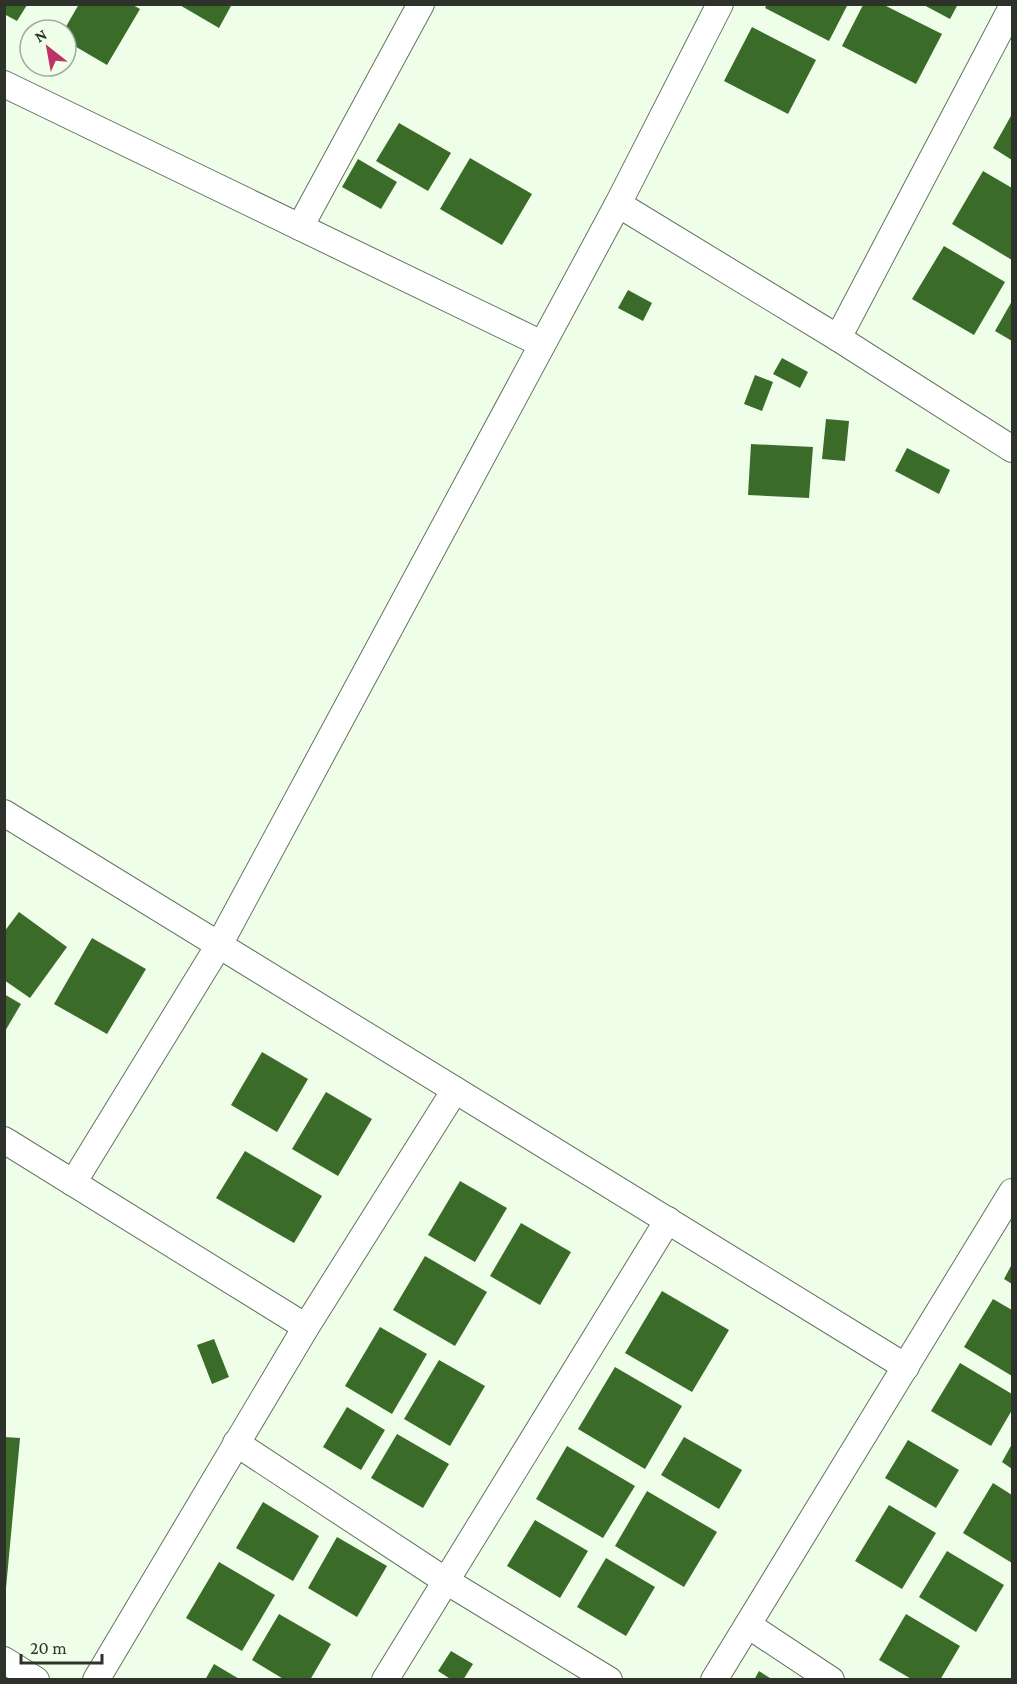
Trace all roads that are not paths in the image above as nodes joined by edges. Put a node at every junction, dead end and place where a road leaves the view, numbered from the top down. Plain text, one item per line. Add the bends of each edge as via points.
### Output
1 (421, 4) edge
2 (720, 4) edge
3 (1012, 8) edge
4 (4, 84) edge
5 (618, 204) junction
6 (300, 227) junction
7 (838, 338) junction
8 (542, 344) junction
9 (1012, 449) edge
10 (4, 813) edge
11 (219, 945) junction
12 (455, 1090) junction
13 (4, 1140) edge
14 (73, 1183) junction
15 (1012, 1191) edge
16 (668, 1220) junction
17 (306, 1327) junction
18 (906, 1367) junction
19 (236, 1443) junction
20 (446, 1581) junction
21 (748, 1625) junction
22 (4, 1660) edge
23 (36, 1680) edge
24 (96, 1680) edge
25 (385, 1680) edge
26 (609, 1680) edge
27 (714, 1680) edge
28 (831, 1680) edge

1 - 6 street
2 - 5 street
3 - 7 street
4 - 6 street
5 - 7 street
5 - 8 street
6 - 8 street
7 - 9 street
8 - 11 street
10 - 11 street
11 - 12 street
11 - 14 street
12 - 16 street
12 - 17 street
13 - 14 street
14 - 17 street
15 - 18 street
16 - 18 street
16 - 20 street
17 - 19 street
18 - 21 street
19 - 20 street
19 - 24 street
20 - 25 street
20 - 26 street
21 - 27 street
21 - 28 street
22 - 23 street

